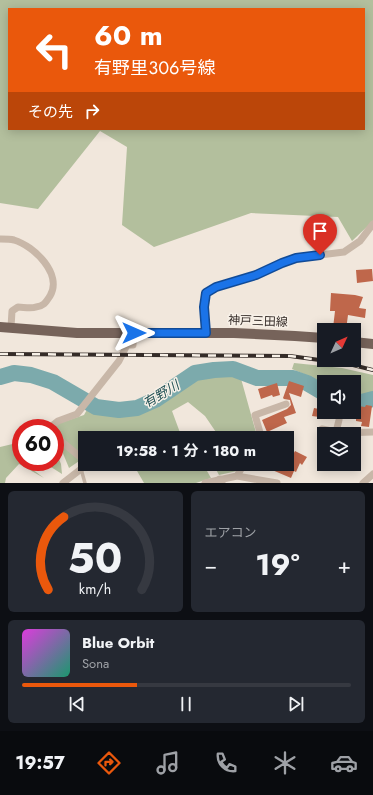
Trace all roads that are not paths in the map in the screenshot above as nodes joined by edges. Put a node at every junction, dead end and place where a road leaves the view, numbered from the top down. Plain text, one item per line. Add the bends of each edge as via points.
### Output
1 (373, 224) edge
2 (1, 239) dead end
3 (0, 326) edge
4 (11, 328) junction
5 (134, 333) junction
6 (206, 333) junction
7 (317, 338) edge
8 (361, 343) edge
9 (373, 344) edge
10 (286, 404) dead end
11 (63, 419) edge
12 (339, 420) dead end
13 (337, 427) edge
14 (259, 431) edge
15 (361, 432) edge
16 (373, 432) edge
17 (64, 445) edge
18 (78, 458) edge
19 (78, 469) edge
20 (84, 471) edge
21 (240, 471) edge
22 (373, 474) edge
23 (237, 476) junction
24 (221, 481) edge
25 (63, 483) edge
26 (85, 483) edge
27 (205, 483) edge
28 (277, 483) edge
29 (363, 483) edge

1 - 6 street via 360,241 344,252 296,258 206,293
2 - 4 street via 14,240 38,255 48,266 54,280 52,292 44,305 35,308 18,307 12,311
3 - 4 main road, 神戸三田線
4 - 5 main road, 神戸三田線 via 77,333
5 - 6 main road, 神戸三田線
5 - 11 street via 133,345 127,345 119,361 84,407 77,414
6 - 7 main road, 神戸三田線
8 - 9 main road
10 - 14 street via 254,415
12 - 13 street
15 - 16 street
17 - 18 street
19 - 25 street
20 - 26 lane
21 - 23 street
22 - 29 street
23 - 24 street
23 - 28 street
24 - 27 street

